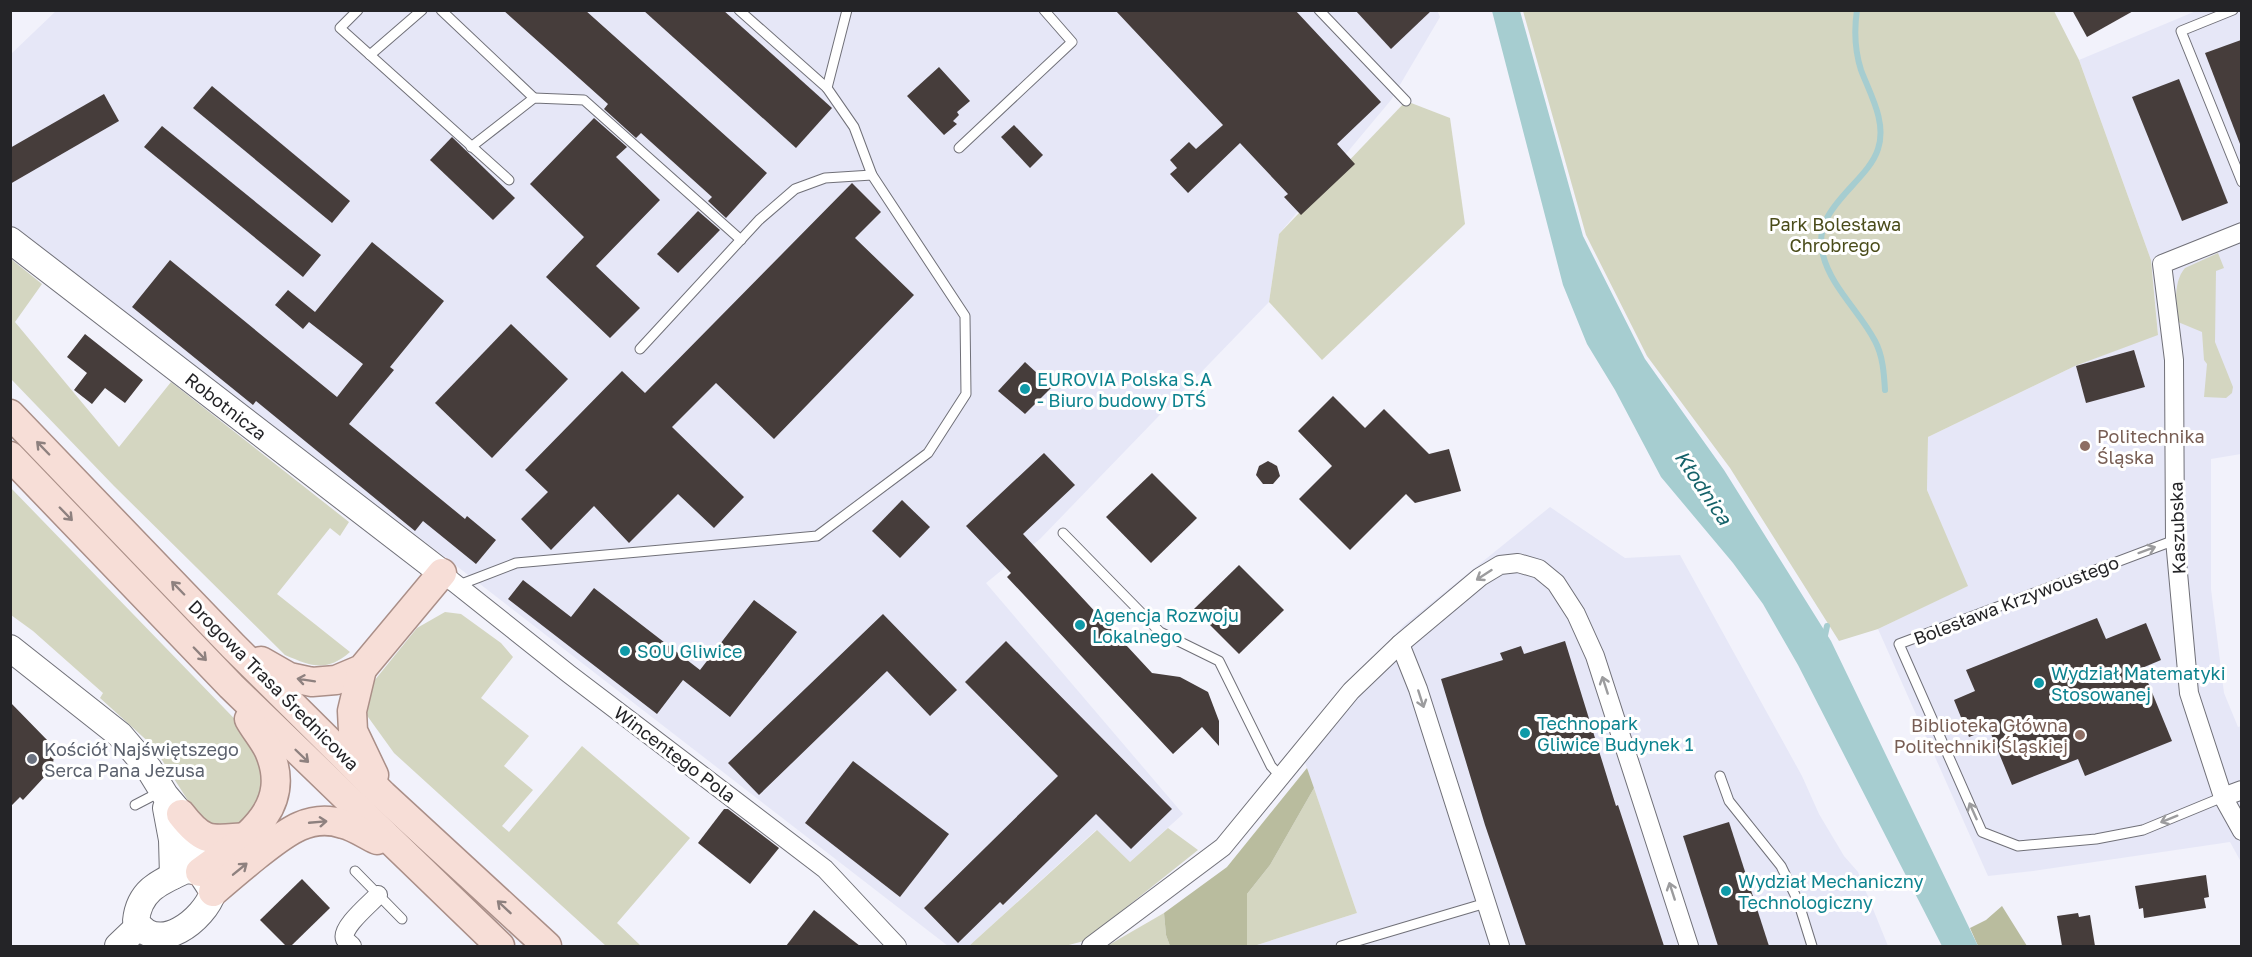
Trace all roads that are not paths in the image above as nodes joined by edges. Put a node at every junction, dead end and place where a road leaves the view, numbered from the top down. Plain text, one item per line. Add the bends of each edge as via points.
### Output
1 (358, 10) edge
2 (422, 10) edge
3 (441, 10) edge
4 (739, 10) edge
5 (847, 10) edge
6 (1044, 10) edge
7 (1319, 10) edge
8 (2233, 10) edge
9 (369, 55) junction
10 (827, 87) junction
11 (534, 98) junction
12 (1406, 101) dead end
13 (471, 147) junction
14 (959, 148) dead end
15 (872, 175) junction
16 (509, 180) dead end
17 (2241, 182) edge
18 (2241, 232) edge
19 (10, 240) edge
20 (741, 240) junction
21 (640, 349) dead end
22 (10, 414) edge
23 (10, 456) edge
24 (1063, 533) dead end
25 (2175, 540) junction
26 (450, 579) junction
27 (1400, 644) junction
28 (233, 645) junction
29 (10, 648) edge
30 (362, 669) junction
31 (231, 686) junction
32 (1720, 776) dead end
33 (1282, 778) junction
34 (2241, 790) edge
35 (383, 795) junction
36 (2223, 797) junction
37 (169, 800) junction
38 (135, 805) dead end
39 (2241, 831) edge
40 (247, 837) junction
41 (400, 852) junction
42 (355, 871) dead end
43 (195, 878) junction
44 (378, 895) junction
45 (1486, 903) junction
46 (402, 919) dead end
47 (139, 926) junction
48 (192, 937) edge
49 (343, 944) edge
50 (118, 946) edge
51 (500, 946) edge
52 (547, 946) edge
53 (897, 946) edge
54 (1091, 946) edge
55 (1341, 946) edge
56 (1500, 946) edge
57 (1689, 946) edge
58 (1812, 946) edge

1 - 9 lane via 339,28
2 - 9 lane
3 - 11 lane
4 - 10 lane
5 - 10 lane
6 - 14 lane via 1072,42
7 - 12 lane
8 - 17 lane via 2181,31
9 - 13 lane
10 - 15 lane via 854,127
11 - 13 lane
11 - 20 lane via 584,100
13 - 16 lane
15 - 20 lane via 825,178 795,189
15 - 26 lane via 965,316 966,394 928,453 817,536 516,563
18 - 25 street, Kaszubska via 2162,264 2174,360
19 - 26 street, Robotnicza
20 - 21 lane
28 -> 22 main road, Drogowa Trasa Średnicowa
23 -> 31 main road, Drogowa Trasa Średnicowa
24 - 33 lane via 1160,632 1219,661 1271,766
25 - 36 street, Kaszubska via 2189,693
36 -> 25 lane, Bolesława Krzywoustego via 2143,830 2096,839 2018,846 1982,832 1899,644
26 - 30 main road
26 - 53 street, Wincentego Pola via 825,869
27 - 33 street via 1352,691
27 -> 45 street
57 -> 27 street via 1595,656 1576,614 1556,583 1539,569 1518,562 1500,565
30 -> 28 main road via 336,680 312,682 289,677
28 - 35 main road, Drogowa Trasa Średnicowa
29 - 37 street via 120,735
30 - 35 main road via 352,711 353,731
31 - 40 main road via 269,750 276,777 265,817
31 -> 41 main road, Drogowa Trasa Średnicowa
32 - 58 lane via 1729,801 1781,866 1798,901
33 - 54 street via 1223,847
34 - 36 street, Bolesława Krzywoustego
52 -> 35 main road, Drogowa Trasa Średnicowa
36 - 39 street, Kaszubska
37 - 38 lane
37 - 40 main road via 204,837
37 - 43 street via 194,848
40 - 43 main road
43 -> 41 main road via 312,822 343,824
41 - 51 main road, Drogowa Trasa Średnicowa
42 - 44 lane
43 - 47 street via 146,894 137,907
43 - 48 street via 201,914
44 - 46 lane
44 - 49 street via 349,925
45 - 55 lane
45 - 56 street
47 - 48 street via 156,935
47 - 50 street

